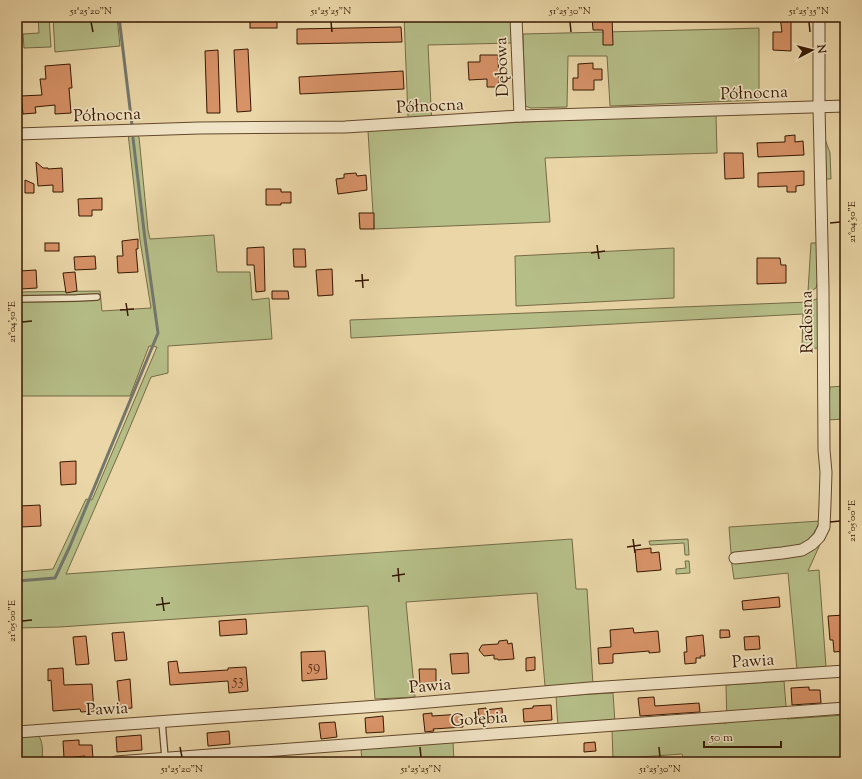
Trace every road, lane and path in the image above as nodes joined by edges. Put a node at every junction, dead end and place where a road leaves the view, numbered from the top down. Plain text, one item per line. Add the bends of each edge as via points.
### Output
1 (516, 17) edge
2 (819, 17) edge
3 (845, 106) edge
4 (819, 107) junction
5 (520, 116) junction
6 (17, 134) edge
7 (97, 297) dead end
8 (17, 299) edge
9 (735, 558) dead end
10 (845, 671) edge
11 (845, 708) edge
12 (162, 722) junction
13 (17, 732) edge
14 (165, 758) junction
15 (116, 762) edge

1 - 5 street, Dębowa
2 - 4 street, Radosna
3 - 4 street, Północna
4 - 5 street, Północna
4 - 9 street, Radosna via 826,472 824,527 812,544 802,550
5 - 6 street, Północna via 345,127 199,128
7 - 8 lane
10 - 12 street, Pawia via 590,688
11 - 14 street, Gołębia
12 - 13 street, Pawia
12 - 14 lane
14 - 15 street, Gołębia

